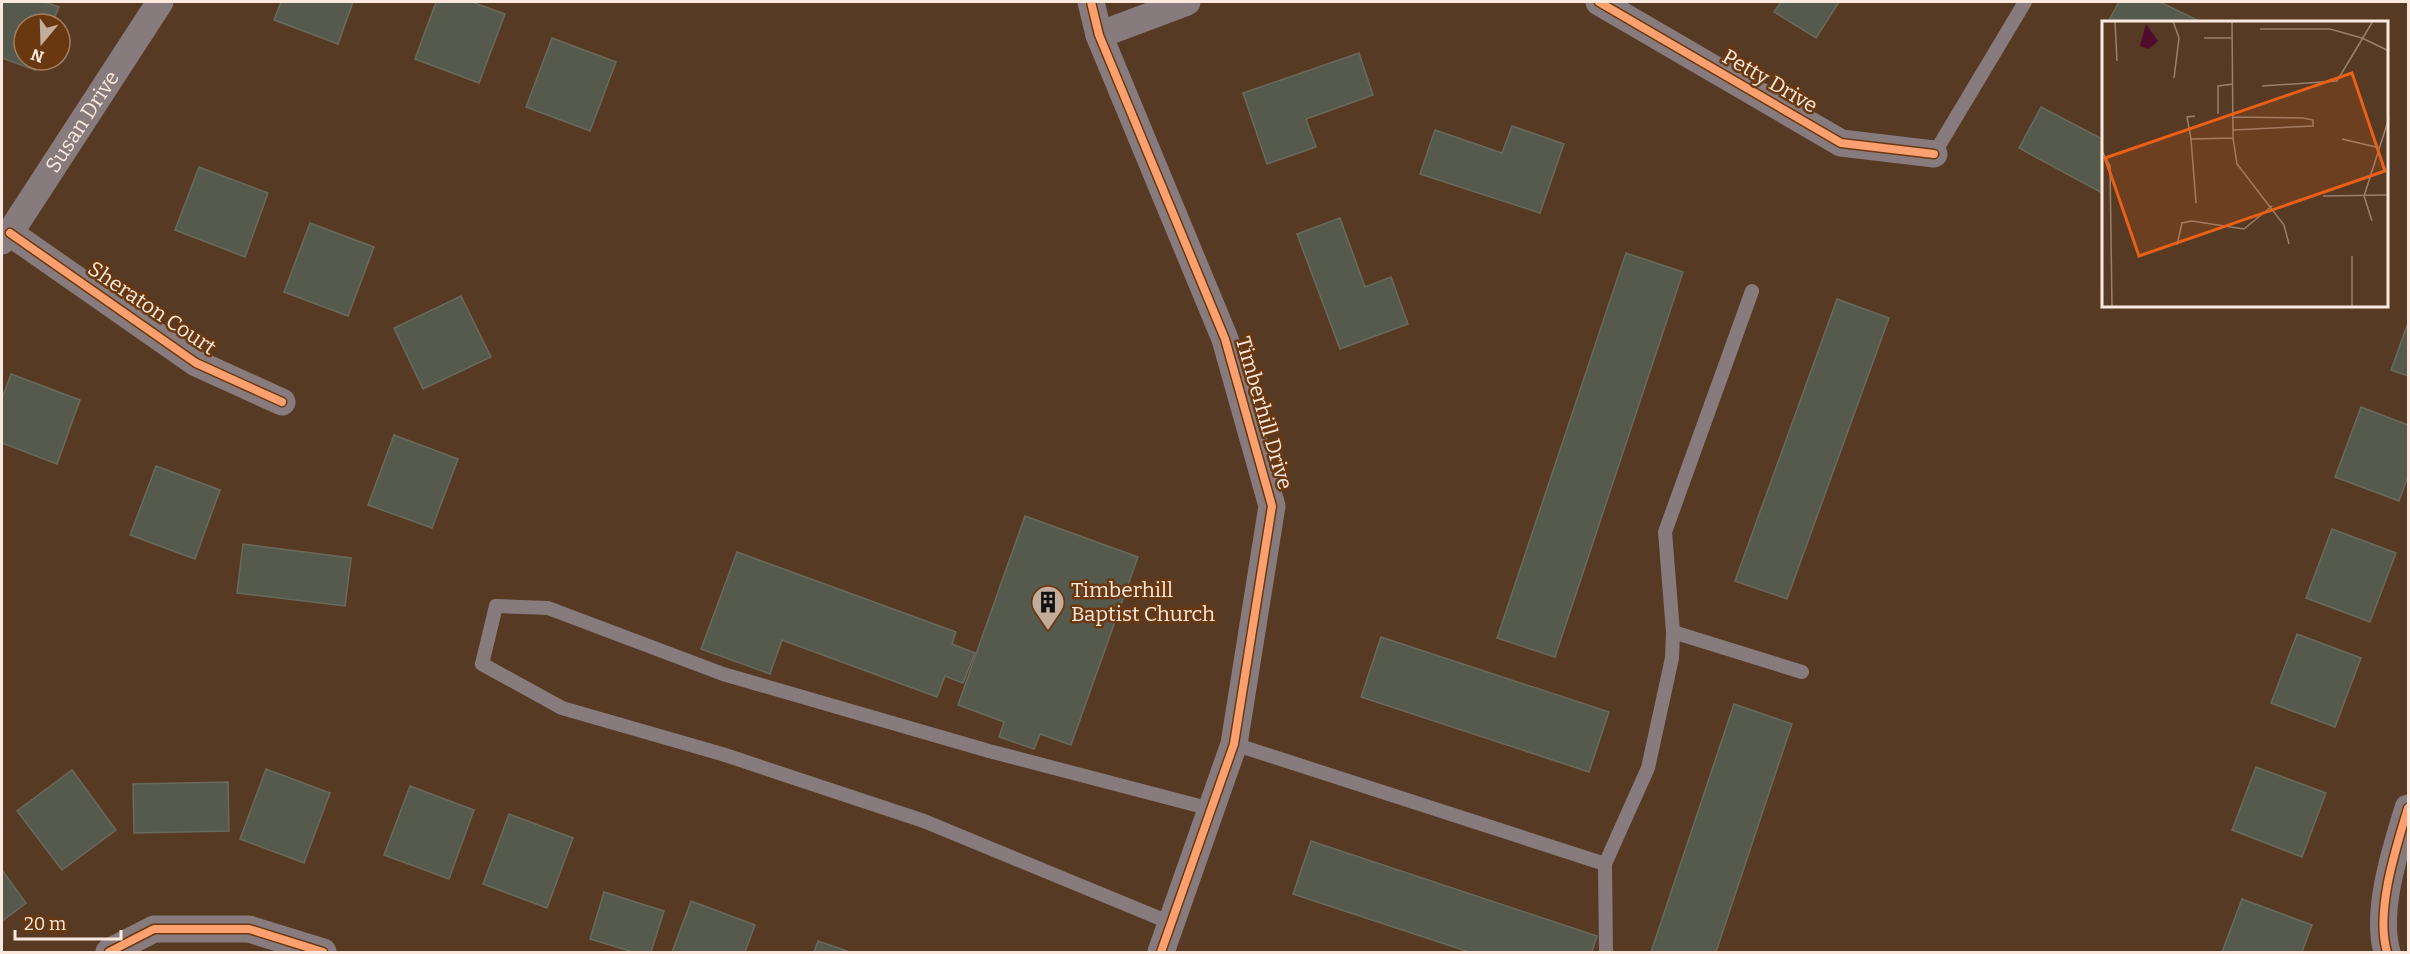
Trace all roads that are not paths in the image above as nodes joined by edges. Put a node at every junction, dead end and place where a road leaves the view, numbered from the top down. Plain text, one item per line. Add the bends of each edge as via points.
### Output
1 (160, 2) edge
2 (1090, 2) edge
3 (1187, 2) edge
4 (1599, 2) edge
5 (2025, 2) edge
6 (1099, 35) junction
7 (1934, 154) joint
8 (6, 237) edge
9 (1752, 291) dead end
10 (282, 402) dead end
11 (1673, 632) junction
12 (1802, 672) dead end
13 (1234, 744) junction
14 (2409, 808) edge
15 (1211, 810) junction
16 (1605, 864) junction
17 (1171, 923) junction
18 (109, 952) edge
19 (323, 952) edge
20 (1161, 952) edge
21 (1606, 952) edge
22 (2387, 952) edge

1 - 8 street, Susan Drive
2 - 6 street, Timberhill Drive
3 - 6 street
4 - 7 street, Petty Drive via 1841,143
5 - 7 lane
6 - 13 street, Timberhill Drive via 1225,339 1272,506
8 - 10 street, Sheraton Court via 196,363
9 - 11 lane via 1665,532
11 - 12 lane
11 - 16 lane via 1672,658 1648,768
13 - 15 street, Timberhill Drive
13 - 16 lane
14 - 22 street via 2391,864 2383,937
15 - 17 street, Timberhill Drive
15 - 17 lane via 723,674 548,608 496,606 482,664 562,708 722,754 924,821
16 - 21 lane
17 - 20 street, Timberhill Drive
18 - 19 street via 154,929 249,929

